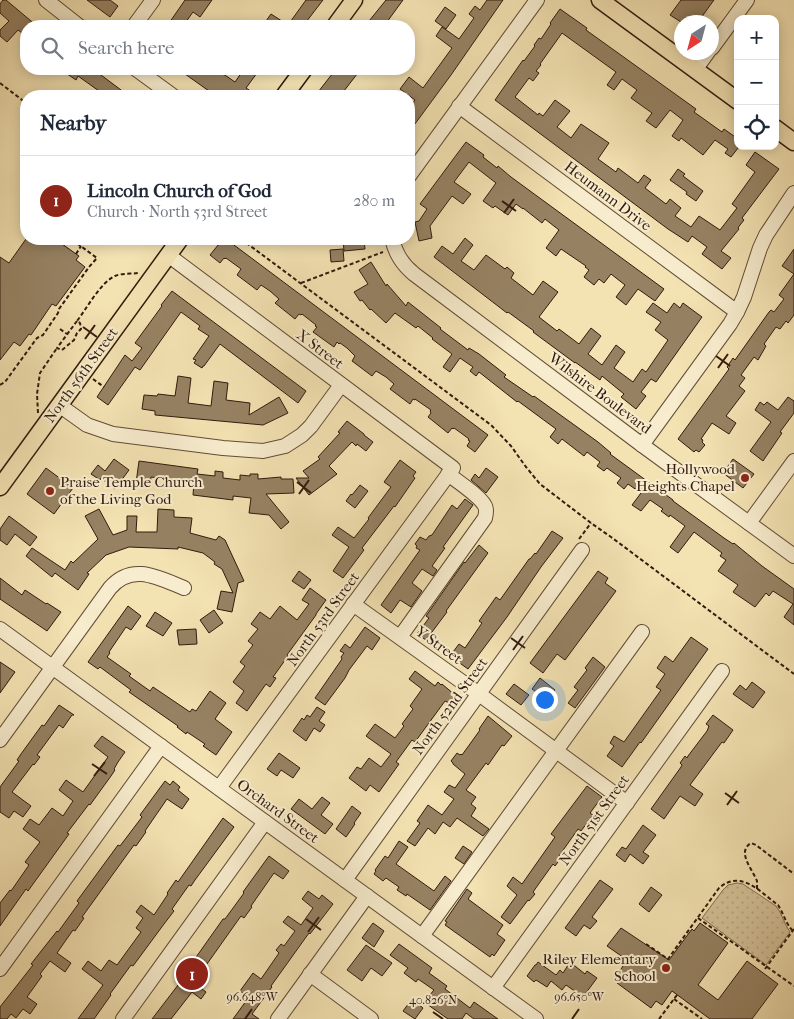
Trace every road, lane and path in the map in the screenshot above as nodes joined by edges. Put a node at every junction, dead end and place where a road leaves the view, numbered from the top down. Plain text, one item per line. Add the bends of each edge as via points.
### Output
1 (46, 0) edge
2 (153, 0) edge
3 (354, 0) edge
4 (537, 0) edge
5 (600, 0) edge
6 (747, 0) edge
7 (71, 20) edge
8 (138, 20) edge
9 (339, 20) edge
10 (719, 38) edge
11 (703, 60) edge
12 (696, 70) junction
13 (144, 75) edge
14 (300, 75) edge
15 (0, 83) edge
16 (165, 90) edge
17 (288, 90) edge
18 (20, 98) edge
19 (734, 98) edge
20 (460, 106) junction
21 (779, 131) edge
22 (794, 142) edge
23 (415, 168) edge
24 (794, 193) edge
25 (176, 245) edge
26 (250, 245) edge
27 (81, 246) joint
28 (390, 247) edge
29 (76, 254) dead end
30 (168, 255) junction
31 (141, 273) dead end
32 (302, 283) junction
33 (737, 312) junction
34 (77, 321) junction
35 (60, 329) dead end
36 (68, 334) junction
37 (57, 348) junction
38 (93, 379) dead end
39 (0, 385) edge
40 (341, 385) junction
41 (104, 387) dead end
42 (59, 405) junction
43 (38, 414) dead end
44 (642, 445) junction
45 (794, 462) edge
46 (450, 471) junction
47 (0, 487) edge
48 (591, 523) junction
49 (749, 523) junction
50 (579, 547) joint
51 (794, 556) edge
52 (184, 588) dead end
53 (354, 604) junction
54 (0, 629) edge
55 (642, 632) dead end
56 (400, 637) junction
57 (52, 667) junction
58 (722, 671) dead end
59 (794, 674) edge
60 (479, 694) junction
61 (0, 740) edge
62 (161, 746) junction
63 (556, 751) junction
64 (219, 788) junction
65 (627, 802) junction
66 (265, 822) junction
67 (794, 874) edge
68 (345, 880) junction
69 (757, 890) junction
70 (367, 896) junction
71 (698, 918) junction
72 (793, 931) edge
73 (422, 936) junction
74 (646, 944) dead end
75 (766, 968) junction
76 (0, 969) edge
77 (310, 974) junction
78 (794, 986) edge
79 (493, 988) junction
80 (677, 995) dead end
81 (674, 999) junction
82 (123, 1019) edge
83 (278, 1019) edge
84 (371, 1019) edge
85 (536, 1019) edge
86 (659, 1019) edge
87 (702, 1019) edge

1 - 7 street
2 - 8 street
3 - 9 main road
4 - 20 street
5 - 12 main road
6 - 10 street
11 - 12 street
12 - 19 main road
13 - 16 street
14 - 17 main road
15 - 18 path
20 - 23 street
20 - 33 street, Heumann Drive
21 - 22 main road
24 - 33 street via 766,235
25 - 30 main road, North 56th Street
26 - 32 path
27 - 29 path
27 - 39 path via 97,258 64,302 53,324 37,338
28 - 32 path
28 - 44 street, Wilshire Boulevard via 414,274
30 - 40 street, X Street
30 - 42 main road, North 56th Street
31 - 34 path via 122,274 105,282
32 - 48 path via 491,424 540,484
33 - 44 street
34 - 36 path
34 - 37 path via 80,330 74,340 62,350
35 - 36 path
36 - 37 path
37 - 43 path via 40,373
38 - 41 path
40 - 42 street via 302,435 284,446 263,451 113,434 87,425
40 - 46 street, X Street
42 - 47 main road, North 56th Street
44 - 49 street, Wilshire Boulevard
45 - 49 street
46 - 53 street, North 53rd Street
46 - 56 street, X Street via 485,506 485,518
48 - 50 path
48 - 59 path
49 - 51 street, Wilshire Boulevard
50 - 60 street, North 52nd Street
52 - 57 street via 148,575 122,578 110,588
53 - 56 street, Y Street
53 - 64 street, North 53rd Street
54 - 57 street, Orchard Street
55 - 63 street
56 - 60 street, Y Street
57 - 61 street
57 - 62 street, Orchard Street
58 - 65 street, North 51st Street
60 - 63 street, Y Street
60 - 68 street, North 52nd Street
62 - 64 street, Orchard Street
62 - 76 street
63 - 65 street, Y Street
63 - 73 street
64 - 66 street, Orchard Street
65 - 79 street, North 51st Street
66 - 68 street, Orchard Street
66 - 82 street
67 - 69 path via 751,843 744,850 757,881
68 - 70 street, Orchard Street
69 - 71 path via 745,881 725,883
69 - 72 path via 780,908
70 - 73 street, Orchard Street
70 - 77 street
71 - 74 path via 668,959
71 - 75 path
72 - 75 path
73 - 79 street, Orchard Street
75 - 78 path
77 - 83 street
77 - 84 street
79 - 85 street, Orchard Street
80 - 81 path
81 - 86 path
81 - 87 path

